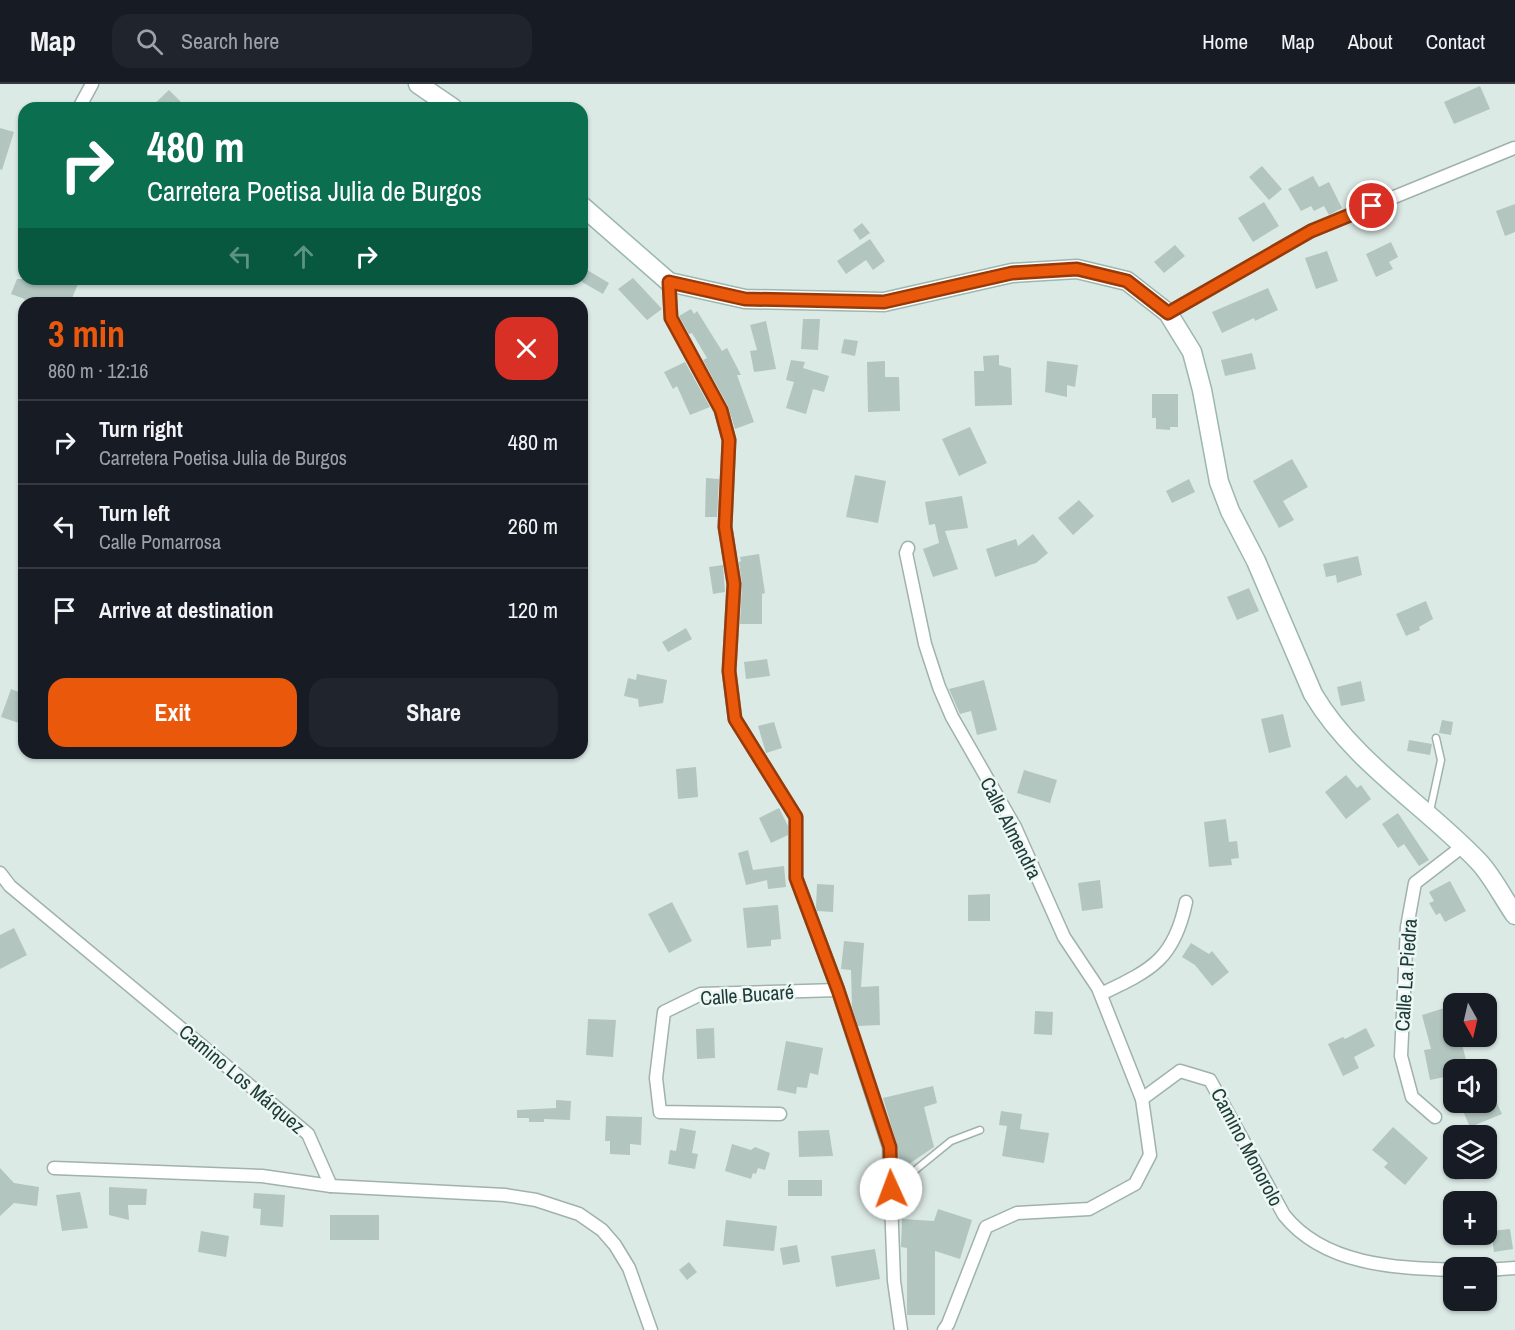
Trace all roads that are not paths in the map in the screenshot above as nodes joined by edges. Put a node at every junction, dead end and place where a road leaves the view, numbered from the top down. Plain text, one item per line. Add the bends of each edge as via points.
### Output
1 (92, 84) edge
2 (418, 84) edge
3 (82, 102) edge
4 (444, 102) edge
5 (1514, 148) edge
6 (588, 211) edge
7 (669, 282) junction
8 (1168, 313) junction
9 (908, 548) dead end
10 (1436, 738) dead end
11 (1429, 815) junction
12 (1463, 846) junction
13 (0, 873) edge
14 (1186, 902) dead end
15 (1515, 915) edge
16 (838, 990) junction
17 (1101, 994) junction
18 (1142, 1099) junction
19 (780, 1114) dead end
20 (1435, 1117) dead end
21 (980, 1130) dead end
22 (54, 1168) dead end
23 (331, 1186) junction
24 (891, 1189) junction
25 (1515, 1268) edge
26 (1497, 1269) edge
27 (1443, 1270) edge
28 (651, 1330) edge
29 (901, 1330) edge
30 (944, 1330) edge

1 - 3 street
2 - 4 street
5 - 8 street via 1311,231
6 - 7 street
7 - 8 street via 745,299 884,302 1012,273 1077,269 1127,281
7 - 16 street via 671,318 721,410 729,440 725,527 734,584 729,671 735,719 796,817 796,878
8 - 11 street via 1192,352 1222,492 1314,694 1334,724 1367,759
9 - 17 street, Calle Almendra via 906,554 925,644 952,717 1015,827 1064,937
10 - 11 lane via 1441,760
11 - 12 street
12 - 15 street via 1481,864
12 - 20 street, Calle La Piedra via 1415,883 1407,927 1401,1056 1412,1096
13 - 23 street, Camino Los Márquez via 10,886 309,1134
14 - 17 street via 1181,928 1165,954 1135,978
16 - 19 street, Calle Bucaré via 701,994 664,1012 656,1078 660,1112
16 - 24 street via 890,1147
17 - 18 street, Calle Almendra
18 - 27 street, Camino Monorolo via 1180,1071 1210,1080 1294,1228 1312,1242 1351,1259
18 - 30 street via 1150,1155 1135,1184 1089,1209 1017,1213 986,1227
21 - 24 lane via 951,1141
22 - 23 street via 262,1176
23 - 28 street via 505,1195 579,1214 602,1230 619,1253
24 - 29 street via 894,1281
25 - 26 street

